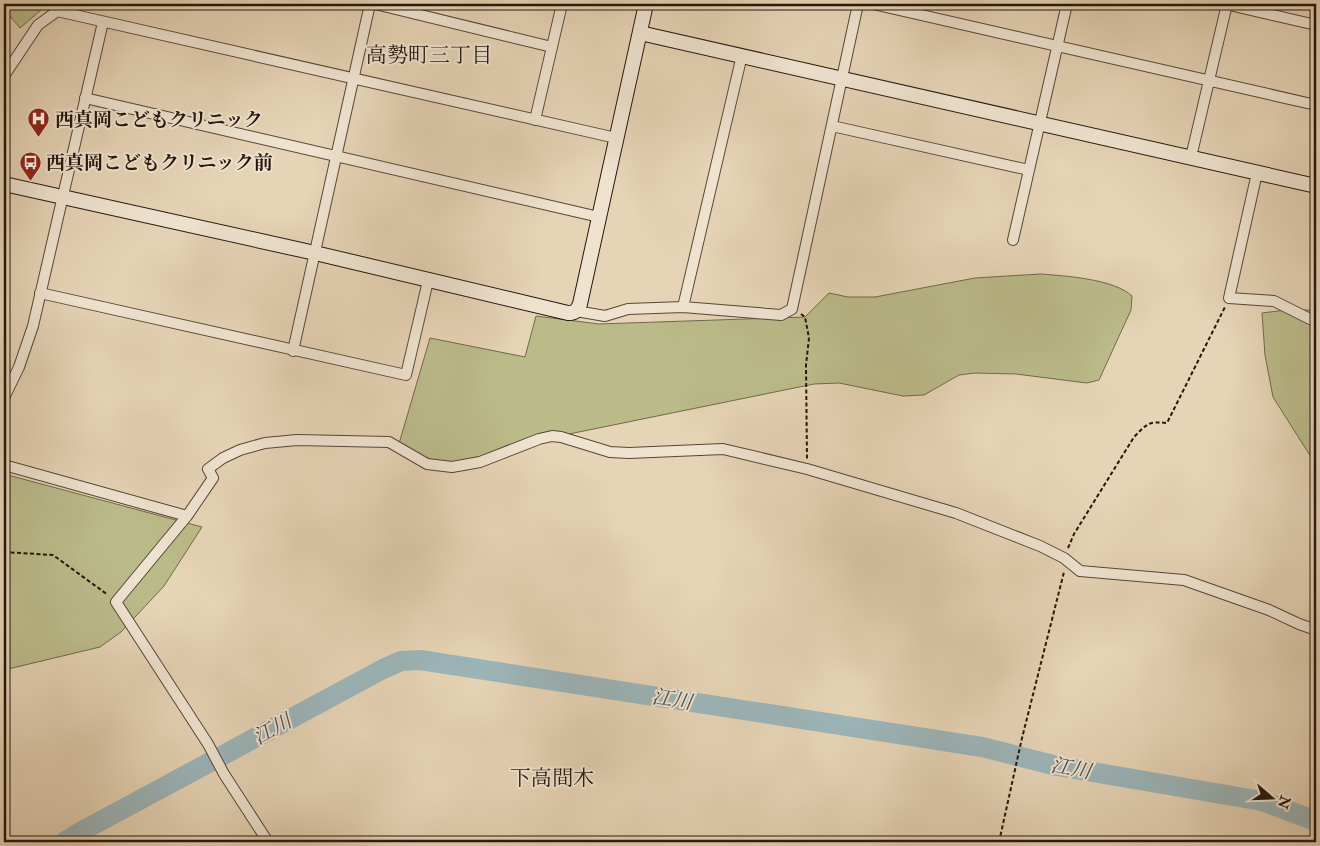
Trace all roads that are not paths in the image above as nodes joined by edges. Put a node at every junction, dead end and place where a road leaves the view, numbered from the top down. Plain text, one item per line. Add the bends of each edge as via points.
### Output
1 (67, 4) edge
2 (370, 4) edge
3 (375, 4) edge
4 (562, 4) edge
5 (646, 4) edge
6 (858, 4) edge
7 (873, 4) edge
8 (1067, 4) edge
9 (1226, 4) edge
10 (57, 11) junction
11 (102, 22) junction
12 (1316, 25) edge
13 (640, 33) junction
14 (1058, 46) junction
15 (552, 48) junction
16 (742, 55) junction
17 (4, 76) edge
18 (842, 78) junction
19 (354, 79) junction
20 (1210, 81) junction
21 (85, 98) junction
22 (1316, 105) edge
23 (535, 120) junction
24 (1040, 123) junction
25 (832, 126) junction
26 (616, 138) junction
27 (337, 155) junction
28 (1191, 157) junction
29 (1029, 170) junction
30 (1257, 173) junction
31 (4, 184) edge
32 (1316, 186) edge
33 (62, 197) junction
34 (599, 217) junction
35 (1013, 240) dead end
36 (315, 253) junction
37 (428, 281) junction
38 (40, 293) junction
39 (683, 307) junction
40 (576, 311) junction
41 (1316, 322) edge
42 (293, 351) junction
43 (4, 398) edge
44 (4, 465) edge
45 (187, 516) junction
46 (1316, 630) edge
47 (268, 842) edge

1 - 10 street
2 - 19 street
3 - 15 street
4 - 15 street
5 - 13 street
6 - 18 street
7 - 14 street
8 - 14 street
9 - 12 street
9 - 20 street
10 - 11 street
10 - 17 street via 38,25
11 - 19 street
11 - 21 street
13 - 16 street
13 - 26 street
14 - 20 street
14 - 24 street
15 - 23 street
16 - 18 street
16 - 39 street
18 - 24 street
18 - 25 street
19 - 23 street
19 - 27 street
20 - 22 street
20 - 28 street
21 - 27 street
21 - 33 street
23 - 26 street
24 - 28 street
24 - 29 street
25 - 29 street
25 - 39 street via 792,309 781,315
26 - 34 street
27 - 34 street
27 - 36 street
28 - 30 street
29 - 35 street
30 - 32 street
30 - 41 street via 1230,298 1274,301
31 - 33 street
33 - 36 street
33 - 38 street
34 - 40 street
36 - 37 street
36 - 42 street
37 - 40 street via 568,313
37 - 42 street via 406,375
38 - 42 street
38 - 43 street via 19,367
39 - 40 street via 628,309 605,316
44 - 45 street
45 - 46 street via 213,478 208,469 240,450 265,443 297,440 389,442 428,464 452,467 480,462 552,436 610,452 723,449 807,468 956,513 1040,546 1080,571 1184,580
45 - 47 street via 116,602

